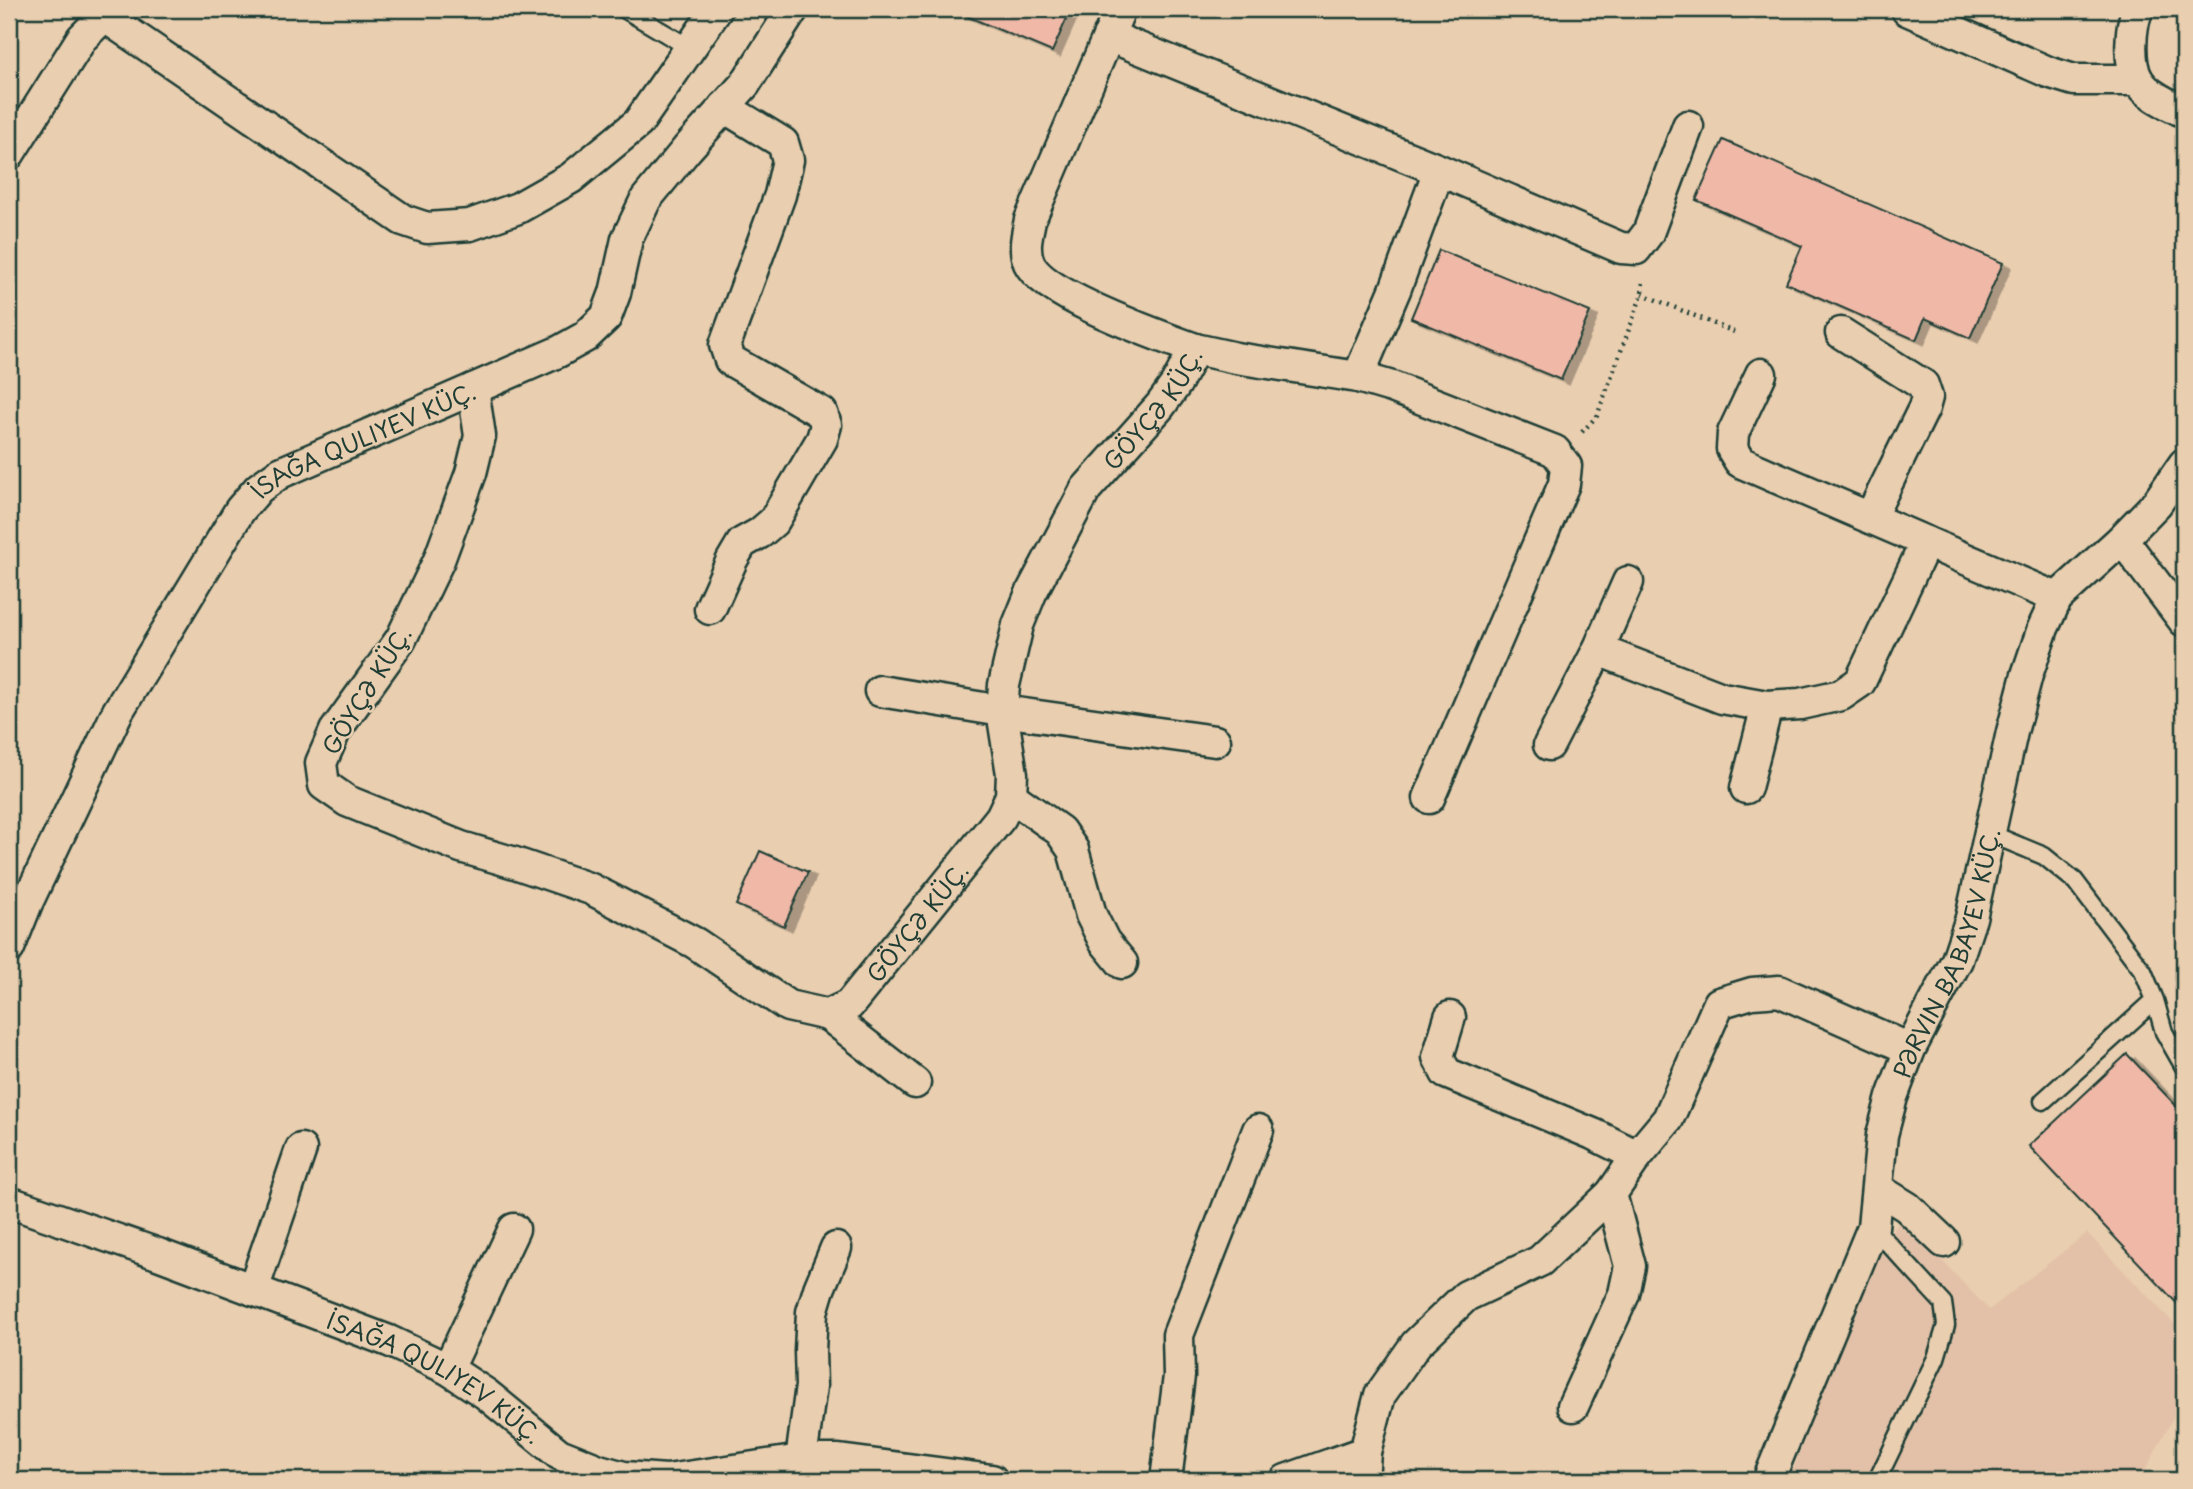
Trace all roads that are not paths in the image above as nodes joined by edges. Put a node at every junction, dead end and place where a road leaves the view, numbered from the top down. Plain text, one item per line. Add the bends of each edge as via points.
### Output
1 (624, 9) edge
2 (717, 9) edge
3 (793, 9) edge
4 (2138, 9) edge
5 (1908, 10) edge
6 (107, 13) edge
7 (1114, 22) edge
8 (690, 47) junction
9 (2138, 79) junction
10 (724, 107) junction
11 (2184, 112) edge
12 (1688, 126) dead end
13 (9, 154) edge
14 (1439, 170) junction
15 (1841, 333) dead end
16 (1195, 349) junction
17 (1761, 374) dead end
18 (1358, 377) junction
19 (472, 389) junction
20 (2184, 464) edge
21 (1870, 518) junction
22 (2122, 539) junction
23 (1926, 542) junction
24 (1628, 582) dead end
25 (2057, 598) junction
26 (710, 609) dead end
27 (2184, 621) edge
28 (1598, 650) junction
29 (880, 691) dead end
30 (1767, 706) junction
31 (1002, 711) junction
32 (1215, 741) dead end
33 (1549, 745) dead end
34 (1746, 788) dead end
35 (1011, 796) junction
36 (1430, 798) dead end
37 (1991, 834) junction
38 (18, 898) edge
39 (9, 948) edge
40 (1122, 963) dead end
41 (2155, 1000) junction
42 (828, 1015) junction
43 (1450, 1017) dead end
44 (1910, 1049) junction
45 (2184, 1067) edge
46 (915, 1083) dead end
47 (2043, 1101) dead end
48 (1258, 1130) dead end
49 (301, 1149) dead end
50 (1637, 1156) junction
51 (1878, 1189) junction
52 (1611, 1194) junction
53 (9, 1202) edge
54 (1873, 1227) junction
55 (514, 1229) dead end
56 (1944, 1242) dead end
57 (836, 1248) dead end
58 (253, 1290) junction
59 (448, 1369) junction
60 (1573, 1406) dead end
61 (801, 1460) junction
62 (1364, 1466) edge
63 (975, 1479) edge
64 (1166, 1480) edge
65 (1286, 1480) edge
66 (1771, 1480) edge
67 (1877, 1480) edge

1 - 8 lane
2 - 8 street
3 - 10 street, İSAĞA QULIYEV KÜÇ. via 745,84
4 - 9 street via 2130,36
5 - 9 street via 2074,80
6 - 8 street via 403,220 427,228 470,225 518,208 572,178 638,123
6 - 13 street via 82,38
7 - 14 street
7 - 16 street, GÖYÇƏ KÜÇ. via 1030,220 1024,247 1030,265 1044,280 1083,303
9 - 11 street via 2155,96
10 - 19 street, İSAĞA QULIYEV KÜÇ. via 646,199 627,239 606,317 585,337 558,352
10 - 26 street via 783,143 788,160 780,195 725,345 730,360 822,413 827,425 774,521 742,543
12 - 14 street via 1648,233 1636,249 1621,248
14 - 18 street
15 - 21 street via 1923,385 1927,397
16 - 18 street
16 - 31 street, GÖYÇƏ KÜÇ. via 1160,406 1086,489 1017,625
17 - 21 street via 1733,433 1732,449 1740,462
18 - 36 street via 1555,451 1566,466 1564,484
19 - 38 street, İSAĞA QULIYEV KÜÇ. via 280,473 259,488 240,510 118,711
19 - 42 street, GÖYÇƏ KÜÇ. via 480,436 439,560 401,639 335,731 321,763 324,785 347,801 461,847 592,889 695,943 788,1006
20 - 22 street, PƏRVIN BABAYEV KÜÇ. via 2157,503
21 - 23 street
22 - 25 street, PƏRVIN BABAYEV KÜÇ.
22 - 27 street
23 - 25 street
23 - 30 street via 1860,682 1841,695 1800,705
24 - 28 street
25 - 37 street, PƏRVIN BABAYEV KÜÇ. via 2026,675
28 - 30 street via 1722,698
28 - 33 street
29 - 31 street
30 - 34 street
31 - 32 street
31 - 35 street, GÖYÇƏ KÜÇ.
35 - 40 street via 1060,831 1073,850 1091,915 1104,942
35 - 42 street, GÖYÇƏ KÜÇ. via 1001,817 849,1005
37 - 41 lane via 2044,856 2075,881 2143,971
37 - 44 street, PƏRVIN BABAYEV KÜÇ. via 1957,960
38 - 39 street, İSAĞA QULIYEV KÜÇ.
41 - 45 lane via 2164,1032
41 - 47 lane
42 - 46 street
43 - 50 street via 1438,1057 1446,1073
44 - 50 street via 1779,991 1719,1003 1668,1119
44 - 51 street, PƏRVIN BABAYEV KÜÇ. via 1882,1135
48 - 64 street via 1178,1335 1179,1376
49 - 58 street
50 - 52 street
51 - 54 street, PƏRVIN BABAYEV KÜÇ.
51 - 56 street
52 - 60 street via 1630,1266 1624,1294
52 - 62 street via 1540,1261 1466,1296 1416,1344 1380,1395
53 - 58 street, İSAĞA QULIYEV KÜÇ.
54 - 66 street, PƏRVIN BABAYEV KÜÇ.
54 - 67 lane via 1943,1303 1946,1325 1936,1359
55 - 59 street
57 - 61 street via 812,1312 811,1385
58 - 59 street, İSAĞA QULIYEV KÜÇ. via 389,1341
59 - 61 street, İSAĞA QULIYEV KÜÇ. via 559,1454 624,1477 667,1480
61 - 63 street, İSAĞA QULIYEV KÜÇ. via 839,1460
62 - 65 street

